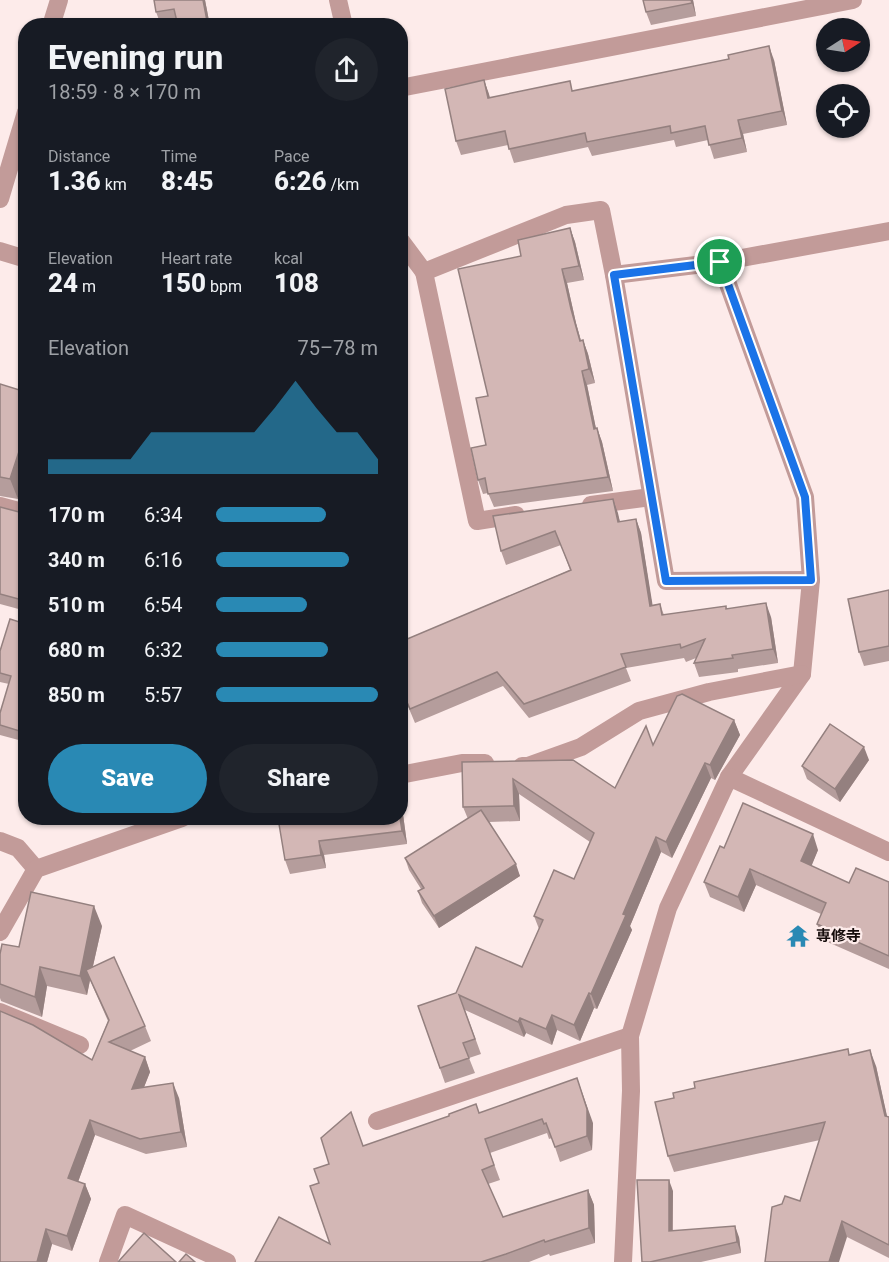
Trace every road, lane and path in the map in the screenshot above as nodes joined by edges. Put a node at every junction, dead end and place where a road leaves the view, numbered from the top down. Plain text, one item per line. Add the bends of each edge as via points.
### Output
1 (59, 0) edge
2 (338, 0) edge
3 (853, 0) edge
4 (53, 18) edge
5 (342, 18) edge
6 (408, 86) edge
7 (18, 139) edge
8 (0, 199) edge
9 (889, 231) edge
10 (408, 250) edge
11 (0, 251) edge
12 (18, 257) edge
13 (720, 262) junction
14 (424, 272) junction
15 (614, 275) junction
16 (651, 497) junction
17 (0, 506) edge
18 (570, 508) edge
19 (18, 511) edge
20 (535, 513) edge
21 (811, 580) junction
22 (802, 674) junction
23 (408, 773) edge
24 (729, 777) junction
25 (162, 825) edge
26 (0, 841) edge
27 (889, 852) edge
28 (36, 869) junction
29 (0, 932) edge
30 (0, 1012) edge
31 (630, 1036) junction
32 (80, 1046) dead end
33 (377, 1120) dead end
34 (108, 1262) edge
35 (227, 1262) edge
36 (623, 1262) edge

1 - 4 street
2 - 5 street
3 - 6 street
7 - 8 street
9 - 13 street
10 - 14 street
11 - 12 street
13 - 15 street
13 - 21 street via 805,497
14 - 15 street via 566,215 601,210
14 - 20 street via 477,520
15 - 16 street
16 - 18 street
16 - 21 street via 666,581
17 - 19 street
21 - 22 street
22 - 23 street via 709,692 639,711 581,747 528,766 462,763
22 - 24 street
24 - 27 street
24 - 31 street via 668,908
25 - 28 street
26 - 28 street via 18,848
28 - 29 street
30 - 32 street
31 - 33 street
31 - 36 street
34 - 35 street via 125,1215

